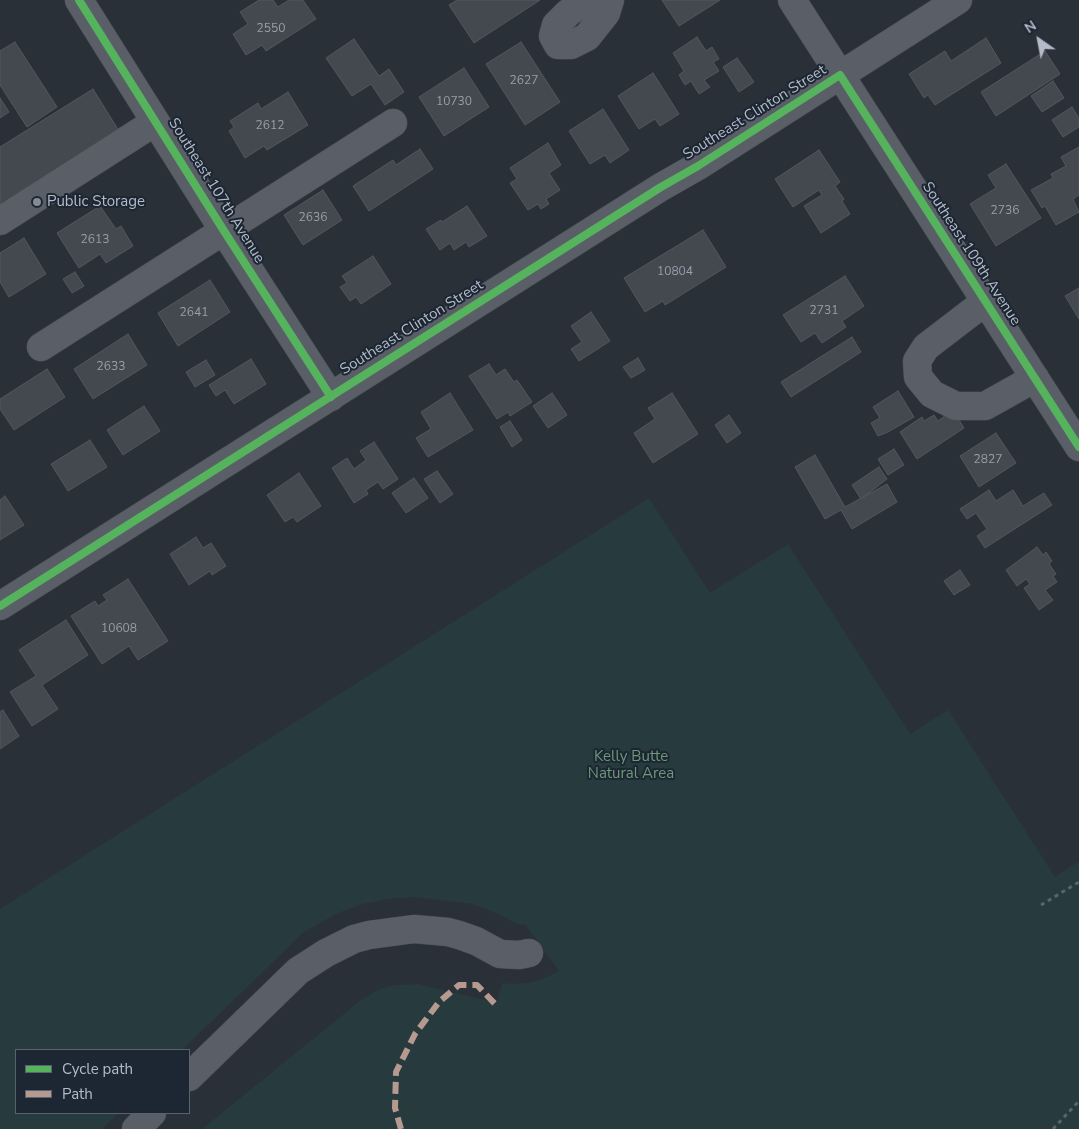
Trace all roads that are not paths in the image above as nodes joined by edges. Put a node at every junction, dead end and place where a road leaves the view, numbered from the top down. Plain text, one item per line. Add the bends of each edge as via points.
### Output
1 (79, 0) edge
2 (586, 0) edge
3 (610, 0) edge
4 (792, 0) edge
5 (958, 0) edge
6 (840, 76) junction
7 (155, 122) junction
8 (393, 123) dead end
9 (0, 221) edge
10 (224, 231) junction
11 (986, 301) junction
12 (41, 347) dead end
13 (1035, 378) junction
14 (330, 397) junction
15 (1079, 447) edge
16 (0, 606) edge
17 (529, 953) dead end
18 (190, 1076) edge
19 (151, 1114) edge
20 (136, 1129) edge

1 - 7 street, Southeast 107th Avenue
2 - 3 street via 556,24 553,36 558,45 571,45 588,37 606,13
4 - 6 street, Southeast 109th Avenue
5 - 6 street, Southeast Clinton Street
6 - 11 street, Southeast 109th Avenue
6 - 14 street, Southeast Clinton Street
7 - 9 street
7 - 10 street, Southeast 107th Avenue
8 - 10 street
10 - 12 street
10 - 14 street, Southeast 107th Avenue
11 - 13 street, Southeast 109th Avenue
11 - 13 street via 926,347 917,360 918,377 932,394 956,406 986,406
13 - 15 street, Southeast 109th Avenue
14 - 16 street, Southeast Clinton Street
17 - 18 street via 500,954 459,935 414,929 354,939 326,952 298,971
19 - 20 street

